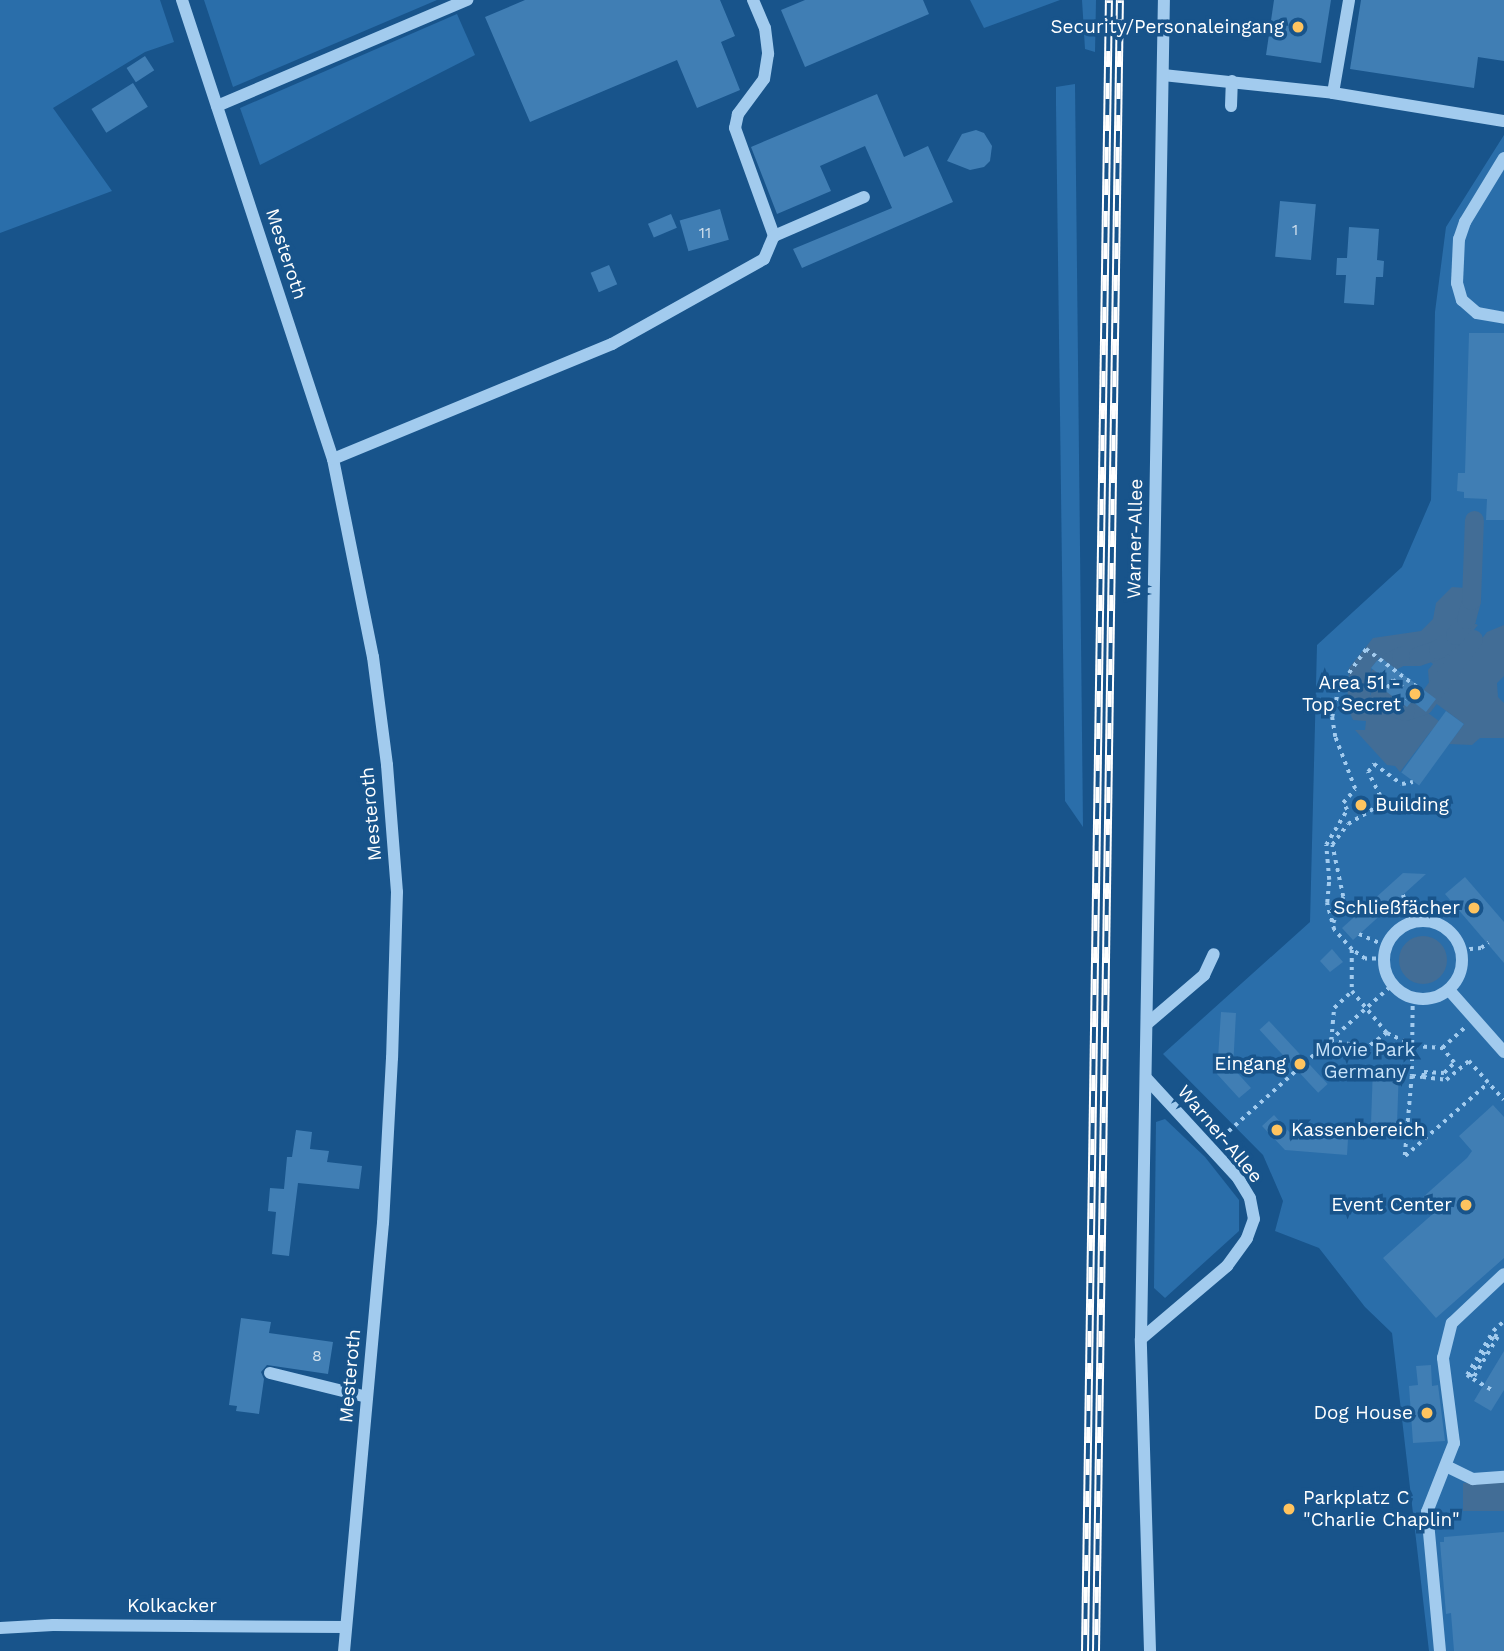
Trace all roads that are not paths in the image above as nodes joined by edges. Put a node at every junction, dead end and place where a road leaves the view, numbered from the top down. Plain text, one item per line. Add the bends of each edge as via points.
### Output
1 (181, 0) edge
2 (467, 0) edge
3 (753, 0) edge
4 (1164, 0) edge
5 (1349, 0) edge
6 (1163, 75) junction
7 (1232, 81) junction
8 (1333, 93) junction
9 (217, 106) junction
10 (1231, 106) dead end
11 (1504, 121) edge
12 (1504, 158) edge
13 (864, 197) dead end
14 (774, 236) junction
15 (1504, 318) edge
16 (333, 458) junction
17 (1214, 954) dead end
18 (1449, 990) junction
19 (1148, 1023) junction
20 (1504, 1052) edge
21 (1147, 1079) junction
22 (1504, 1274) edge
23 (1141, 1339) junction
24 (270, 1373) dead end
25 (367, 1397) junction
26 (1446, 1466) junction
27 (1504, 1477) edge
28 (345, 1627) junction
29 (0, 1628) edge
30 (344, 1651) edge
31 (1150, 1651) edge
32 (1440, 1651) edge

1 - 9 street, Mesteroth
2 - 9 street
3 - 14 street via 765,29 768,54 764,79 737,114 735,128
4 - 6 street, Warner-Allee
5 - 8 street
6 - 7 street
6 - 19 street, Warner-Allee
7 - 8 street
7 - 10 street
8 - 11 street
9 - 16 street, Mesteroth
12 - 15 street via 1465,222 1459,239 1457,284 1462,300 1477,313
13 - 14 street
14 - 16 street via 764,259 612,344
16 - 25 street, Mesteroth via 375,671 397,892 383,1223
17 - 19 street via 1196,983
18 - 18 street via 1462,969 1461,950 1451,932 1440,925 1415,922 1393,935 1385,953 1392,985 1413,999 1426,1000
18 - 20 street
19 - 21 street, Warner-Allee
21 - 23 street, Warner-Allee
21 - 23 street, Warner-Allee via 1238,1178 1250,1198 1254,1219 1227,1266
22 - 26 street via 1452,1323 1446,1340 1443,1358 1454,1443
23 - 31 street, Warner-Allee
24 - 25 street
25 - 28 street, Mesteroth
26 - 27 street via 1473,1479
26 - 32 street via 1427,1512
28 - 29 street, Kolkacker
28 - 30 street, Mesteroth

